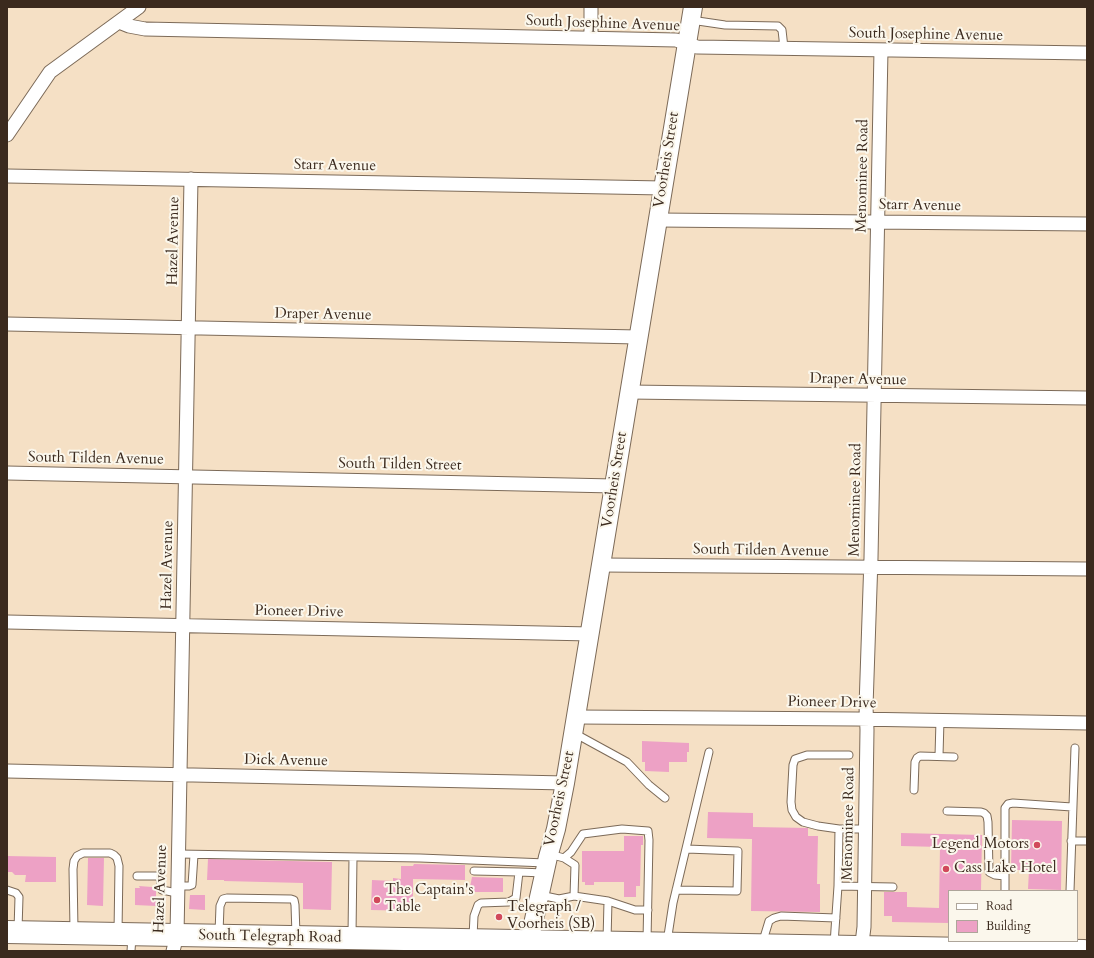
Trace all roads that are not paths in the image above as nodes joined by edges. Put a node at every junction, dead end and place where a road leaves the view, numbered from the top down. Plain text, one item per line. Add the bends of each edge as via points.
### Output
1 (139, 7) edge
2 (591, 7) edge
3 (692, 14) edge
4 (119, 22) junction
5 (591, 38) junction
6 (687, 43) junction
7 (784, 48) junction
8 (881, 50) junction
9 (1087, 53) edge
10 (7, 135) edge
11 (7, 176) edge
12 (191, 179) junction
13 (663, 188) junction
14 (658, 220) junction
15 (878, 222) junction
16 (1087, 224) edge
17 (7, 324) edge
18 (188, 328) junction
19 (638, 337) junction
20 (629, 392) junction
21 (874, 396) junction
22 (1087, 398) edge
23 (7, 473) edge
24 (185, 477) junction
25 (614, 486) junction
26 (602, 565) junction
27 (870, 568) junction
28 (1087, 569) edge
29 (7, 622) edge
30 (183, 626) junction
31 (591, 634) junction
32 (867, 719) junction
33 (940, 720) junction
34 (1087, 723) edge
35 (575, 725) junction
36 (1075, 748) dead end
37 (709, 752) dead end
38 (849, 755) dead end
39 (939, 756) junction
40 (954, 757) dead end
41 (7, 771) edge
42 (180, 775) junction
43 (565, 782) junction
44 (914, 790) dead end
45 (666, 798) dead end
46 (1072, 807) junction
47 (947, 811) dead end
48 (839, 829) junction
49 (865, 829) junction
50 (1071, 841) junction
51 (1087, 841) edge
52 (686, 849) junction
53 (178, 854) junction
54 (194, 855) junction
55 (353, 857) junction
56 (551, 862) junction
57 (474, 871) dead end
58 (519, 872) junction
59 (137, 876) dead end
60 (1005, 876) junction
61 (838, 886) junction
62 (864, 886) junction
63 (893, 887) dead end
64 (7, 890) edge
65 (178, 890) junction
66 (676, 890) junction
67 (1004, 890) edge
68 (1070, 890) edge
69 (539, 895) junction
70 (574, 896) junction
71 (608, 901) junction
72 (648, 910) junction
73 (836, 918) junction
74 (12, 932) edge
75 (74, 933) junction
76 (219, 936) junction
77 (296, 938) junction
78 (127, 940) edge
79 (175, 943) edge
80 (360, 943) edge
81 (475, 943) junction
82 (606, 943) junction
83 (1008, 945) edge
84 (528, 946) edge
85 (656, 946) edge
86 (773, 947) edge
87 (834, 947) junction
88 (861, 949) edge
89 (945, 950) edge
90 (1068, 951) edge
91 (1077, 951) edge
92 (1084, 951) edge

1 - 4 street
2 - 5 street
3 - 6 street, Voorheis Street
3 - 7 lane via 725,25 778,26 782,30
4 - 5 street, South Josephine Avenue via 145,29
4 - 10 street via 50,72
5 - 6 street, South Josephine Avenue via 676,40
6 - 7 street, South Josephine Avenue via 697,47
6 - 13 street, Voorheis Street
7 - 8 street, South Josephine Avenue
8 - 9 street, South Josephine Avenue
8 - 15 street, Menominee Road
11 - 12 street, Starr Avenue
12 - 13 street, Starr Avenue
12 - 18 street, Hazel Avenue
13 - 14 street, Voorheis Street
14 - 15 street, Starr Avenue
14 - 19 street, Voorheis Street
15 - 16 street, Starr Avenue
15 - 21 street, Menominee Road
17 - 18 street, Draper Avenue
18 - 19 street, Draper Avenue
18 - 24 street, Hazel Avenue
19 - 20 street, Voorheis Street
20 - 21 street, Draper Avenue
20 - 25 street, Voorheis Street
21 - 22 street, Draper Avenue
21 - 27 street, Menominee Road
23 - 24 street, South Tilden Avenue
24 - 25 street, South Tilden Street
24 - 30 street, Hazel Avenue
25 - 26 street, Voorheis Street
26 - 27 street, South Tilden Avenue
26 - 31 street, Voorheis Street
27 - 28 street, South Tilden Avenue
27 - 32 street, Menominee Road
29 - 30 street, Pioneer Drive
30 - 31 street, Pioneer Drive
30 - 42 street, Hazel Avenue
31 - 35 street, Voorheis Street
32 - 33 street, Pioneer Drive
32 - 35 street, Pioneer Drive
32 - 49 street, Menominee Road
33 - 34 street, Pioneer Drive
33 - 39 lane
35 - 43 street, Voorheis Street
35 - 45 lane via 627,762
36 - 46 lane
37 - 52 lane
38 - 48 lane via 807,755 796,759 793,765 791,802 796,817 803,822
39 - 40 lane
39 - 44 lane via 917,758
41 - 42 street, Dick Avenue
42 - 43 street, Dick Avenue
42 - 53 street, Hazel Avenue
43 - 56 street, Voorheis Street
46 - 50 lane
46 - 60 lane via 1008,804 1005,808
47 - 60 lane via 981,812 987,816 989,872
48 - 49 lane
48 - 61 lane
49 - 62 street, Menominee Road
50 - 51 lane
50 - 68 lane
52 - 66 lane
52 - 66 lane via 738,851 737,891
53 - 54 lane
53 - 65 street, Hazel Avenue
54 - 55 lane
54 - 65 lane via 192,885
55 - 56 lane
55 - 80 lane
56 - 58 lane
56 - 69 street, Voorheis Street
56 - 70 lane via 575,865
56 - 72 lane via 571,852 583,834 622,829 648,832
57 - 58 lane
58 - 81 lane via 516,898 482,903 478,906 474,916
59 - 65 lane via 157,876 160,878 162,890
60 - 67 lane
61 - 62 lane
61 - 73 lane
62 - 63 lane
62 - 88 street, Menominee Road
64 - 74 lane via 16,893 18,897
65 - 79 street, Hazel Avenue
66 - 85 lane
69 - 70 lane via 559,899
69 - 84 street, Voorheis Street
70 - 71 lane
71 - 72 lane via 635,910
71 - 82 lane
72 - 85 lane
73 - 86 lane via 774,918 769,921
73 - 87 lane
74 - 75 highway, South Telegraph Road
75 - 78 highway, South Telegraph Road
75 - 78 lane via 74,861 77,856 83,854 110,853 117,858 119,866
76 - 77 highway, South Telegraph Road via 268,940
76 - 77 lane via 220,906 223,899 291,899 295,905
76 - 79 highway, South Telegraph Road
77 - 80 highway, South Telegraph Road
78 - 79 highway, South Telegraph Road
80 - 81 highway, South Telegraph Road
81 - 84 highway, South Telegraph Road
82 - 84 highway, South Telegraph Road
82 - 85 highway, South Telegraph Road
83 - 89 highway, South Telegraph Road
83 - 90 highway, South Telegraph Road
85 - 86 highway, South Telegraph Road
86 - 87 highway, South Telegraph Road
87 - 88 highway, South Telegraph Road
88 - 89 highway, South Telegraph Road
90 - 91 highway, South Telegraph Road
91 - 92 highway, South Telegraph Road

